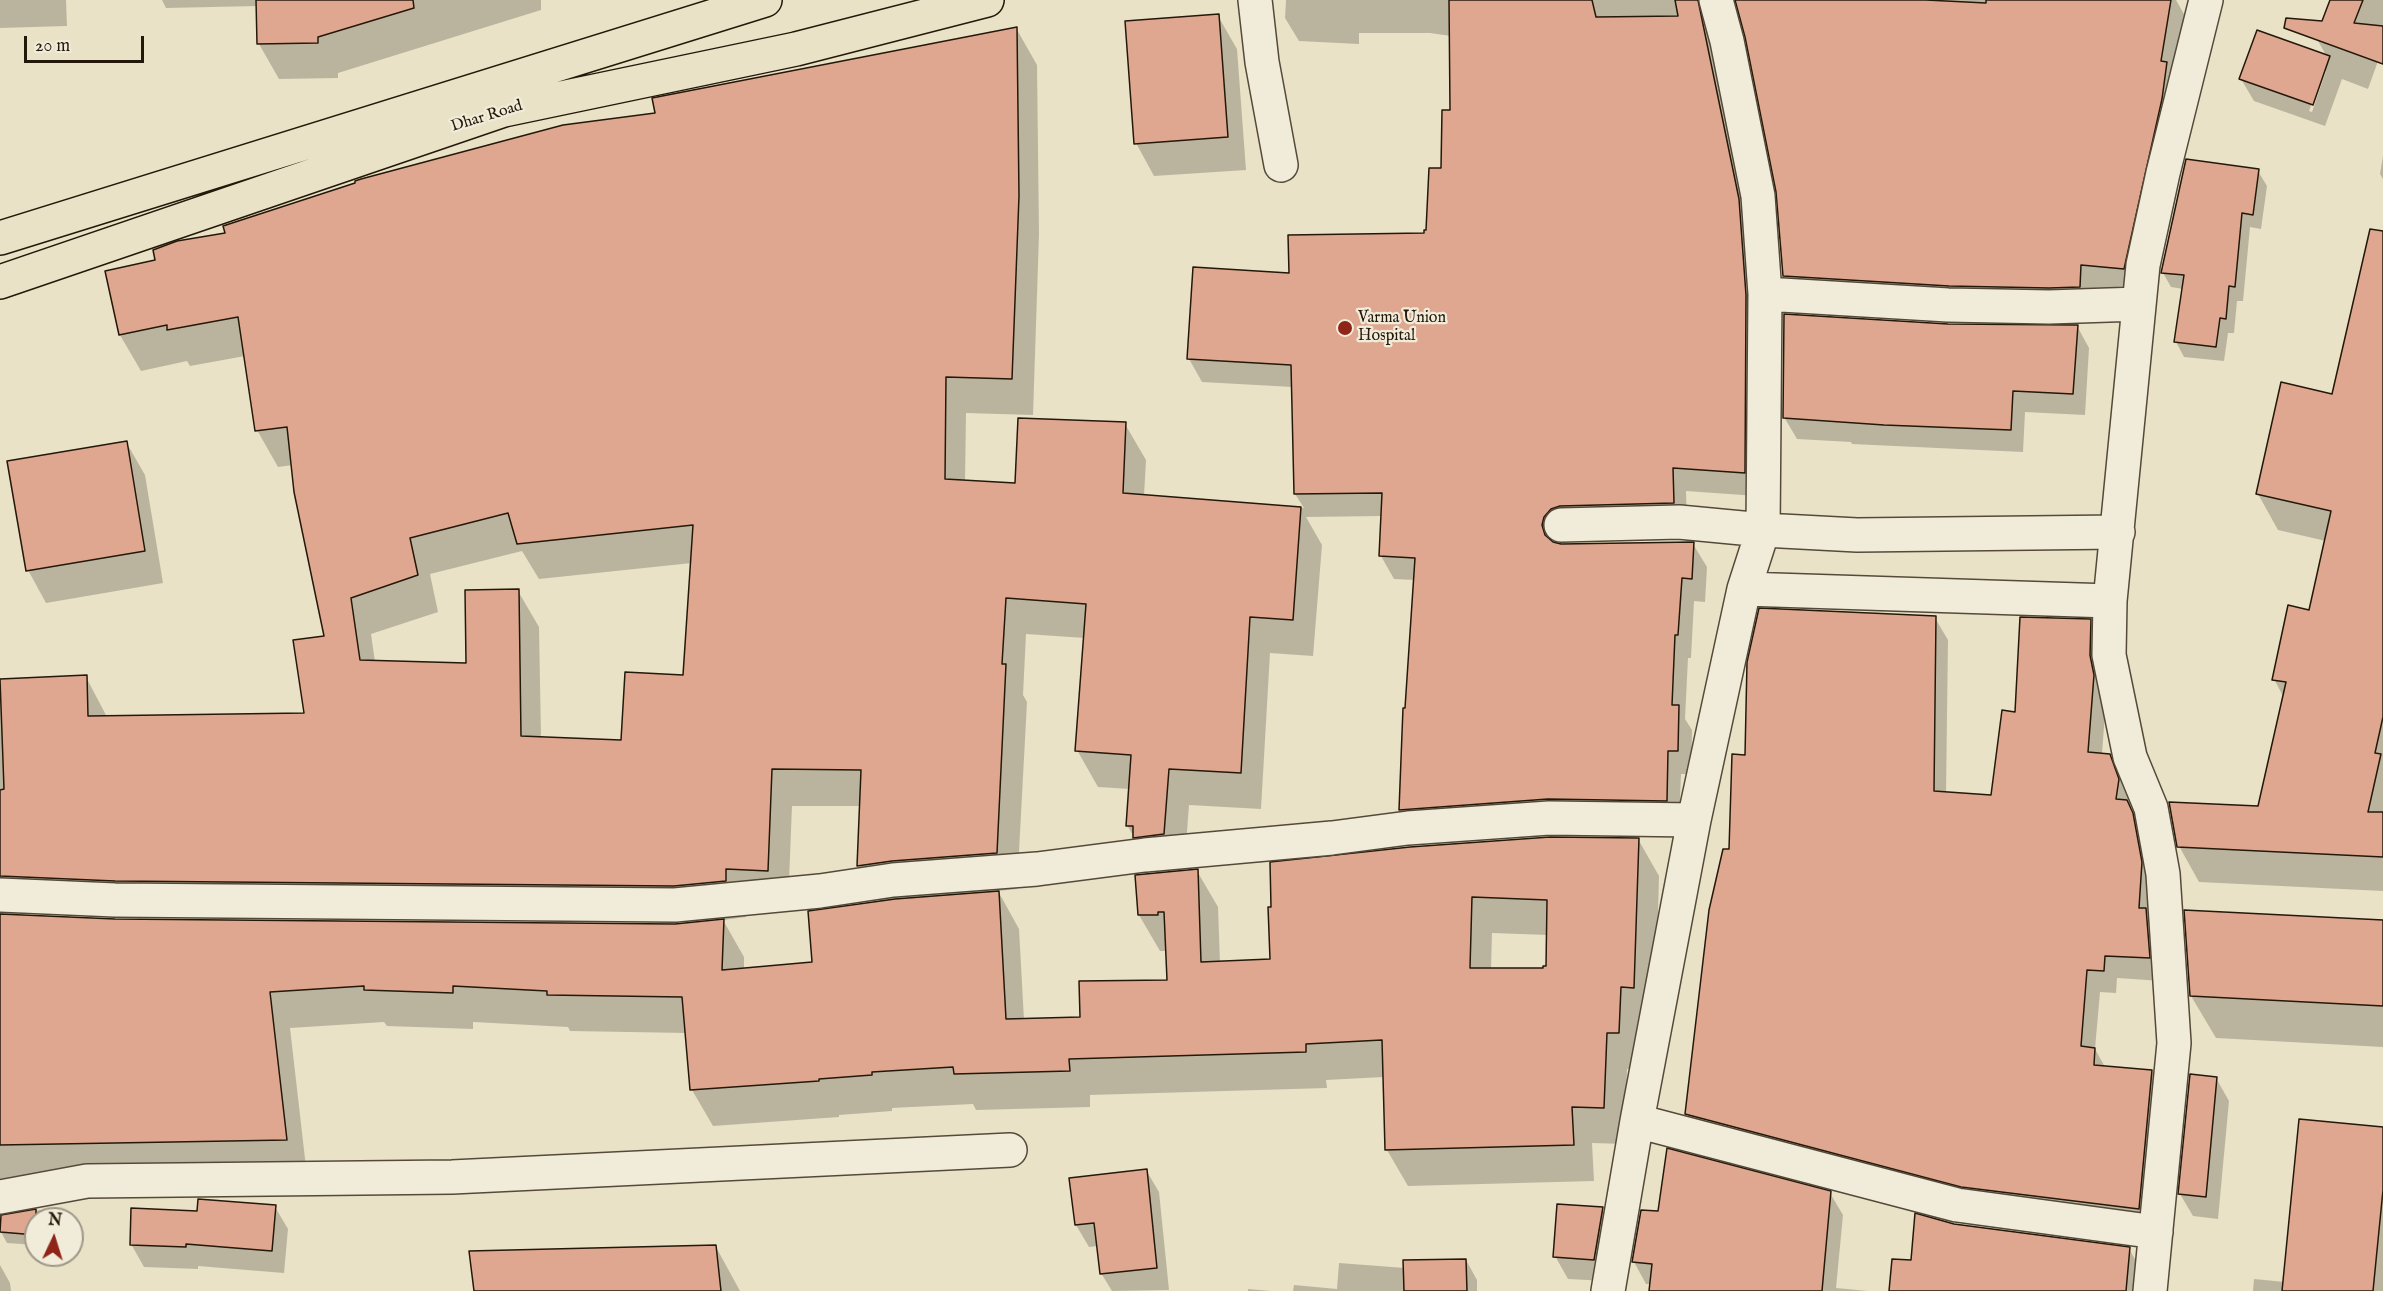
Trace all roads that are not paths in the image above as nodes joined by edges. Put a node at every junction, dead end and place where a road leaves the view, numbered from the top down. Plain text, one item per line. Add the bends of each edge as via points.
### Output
1 (765, 0) edge
2 (987, 0) edge
3 (1255, 0) edge
4 (1716, 0) edge
5 (2206, 0) edge
6 (1281, 165) dead end
7 (0, 238) edge
8 (0, 282) edge
9 (1765, 294) junction
10 (2139, 304) junction
11 (1561, 525) dead end
12 (1763, 530) junction
13 (2118, 532) junction
14 (1744, 589) junction
15 (2110, 601) junction
16 (1694, 820) junction
17 (0, 895) edge
18 (1637, 1121) junction
19 (1010, 1150) dead end
20 (0, 1197) edge
21 (2156, 1232) junction
22 (1608, 1291) edge
23 (2150, 1291) edge

1 - 7 main road, Dhar Road
2 - 8 main road, Dhar Road via 796,49 504,110
3 - 6 street
4 - 9 street via 1758,196
5 - 10 street via 2163,173
9 - 10 street via 1959,305
9 - 12 street
10 - 13 street
11 - 12 street via 1679,522
12 - 13 street via 1857,535
12 - 14 street
13 - 15 street
14 - 15 street
14 - 16 street
15 - 21 street via 2109,655 2130,757 2151,808 2163,874 2175,1042
16 - 17 street via 1549,818 1408,828 675,904 115,900
16 - 18 street
18 - 21 street via 1957,1205
18 - 22 street
19 - 20 street via 452,1177 87,1181
21 - 23 street

